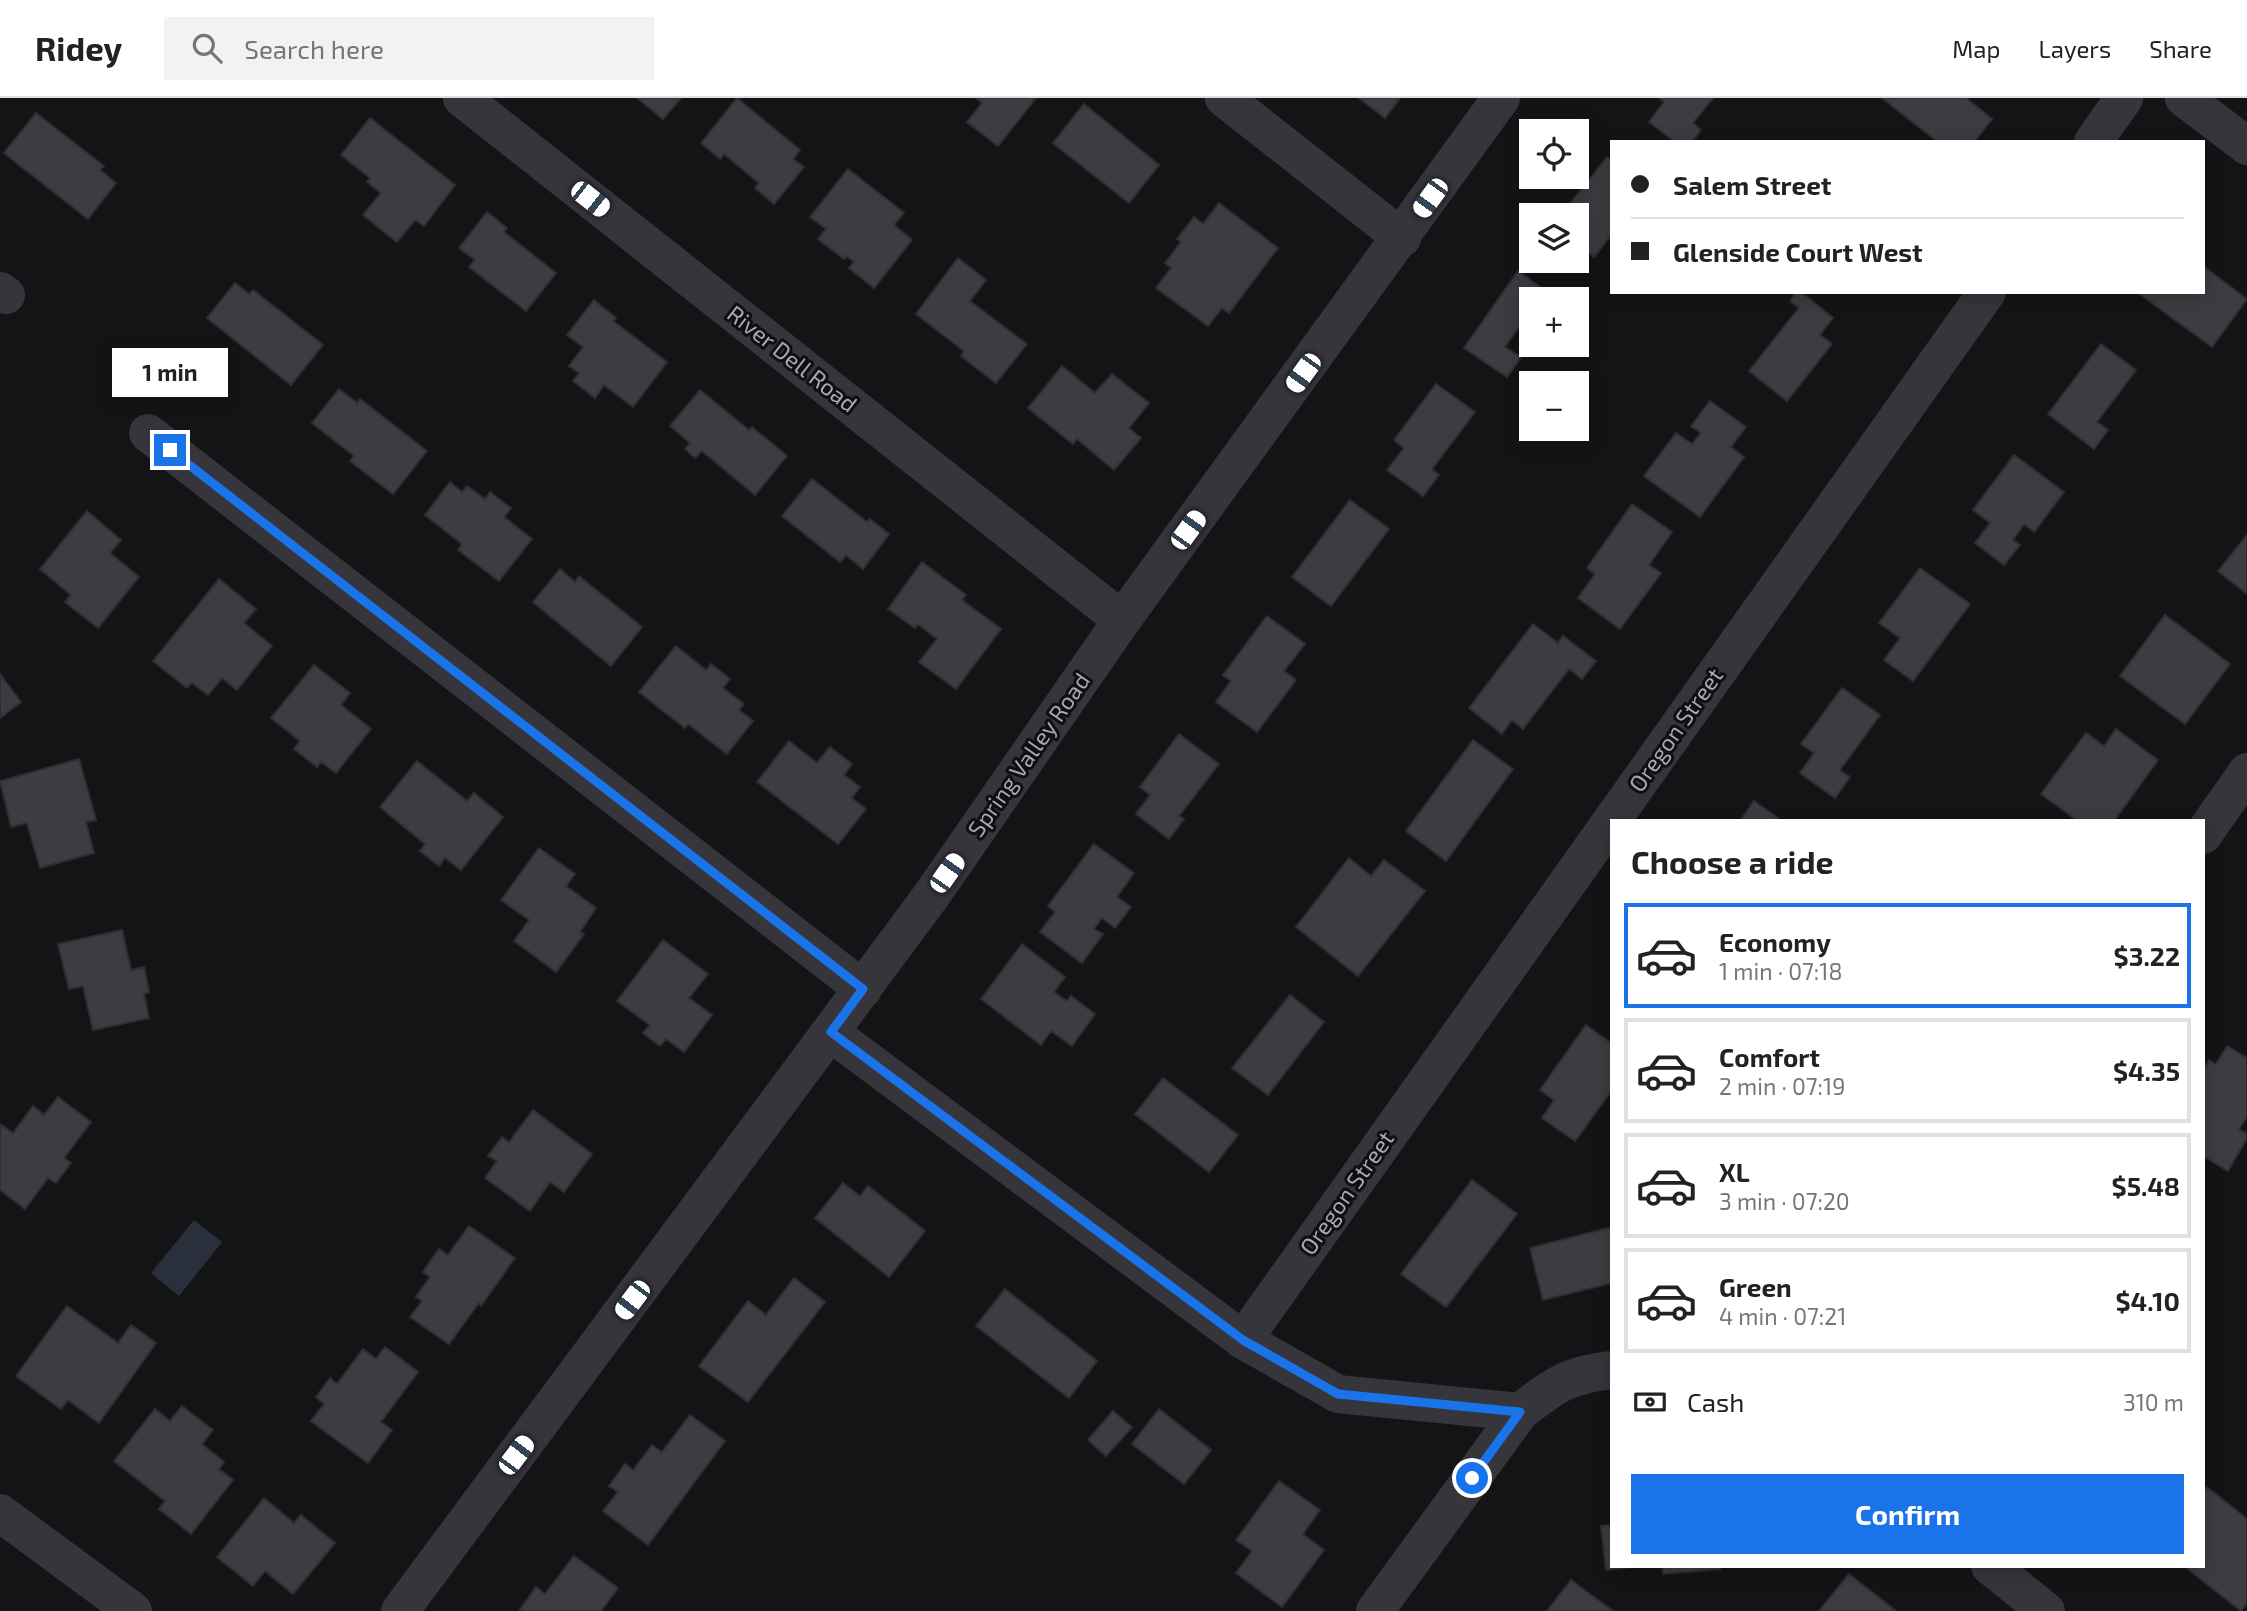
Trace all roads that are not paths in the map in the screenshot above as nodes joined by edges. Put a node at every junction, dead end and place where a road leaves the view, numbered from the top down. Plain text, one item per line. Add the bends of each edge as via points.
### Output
1 (462, 98) edge
2 (1224, 98) edge
3 (1501, 98) edge
4 (2124, 98) edge
5 (2184, 98) edge
6 (2094, 140) edge
7 (2247, 146) edge
8 (1402, 238) junction
9 (1986, 294) edge
10 (148, 433) dead end
11 (1122, 620) junction
12 (2247, 772) edge
13 (1613, 819) edge
14 (1610, 823) edge
15 (2205, 832) edge
16 (863, 989) junction
17 (831, 1032) junction
18 (1243, 1340) junction
19 (1610, 1370) edge
20 (1520, 1412) junction
21 (0, 1513) edge
22 (1992, 1568) edge
23 (133, 1611) edge
24 (400, 1611) edge
25 (1375, 1611) edge
26 (2046, 1611) edge

1 - 11 street, River Dell Road
2 - 8 street
3 - 8 street, Spring Valley Road
4 - 6 street
5 - 7 street
8 - 11 street, Spring Valley Road
9 - 13 street, Oregon Street
10 - 16 street
11 - 16 street, Spring Valley Road
12 - 15 street
14 - 18 street, Oregon Street
16 - 17 street, Spring Valley Road
17 - 18 street
17 - 24 street, Spring Valley Road
18 - 20 street via 1338,1394
19 - 20 street via 1582,1373 1552,1387
20 - 25 street
21 - 23 street
22 - 26 street

